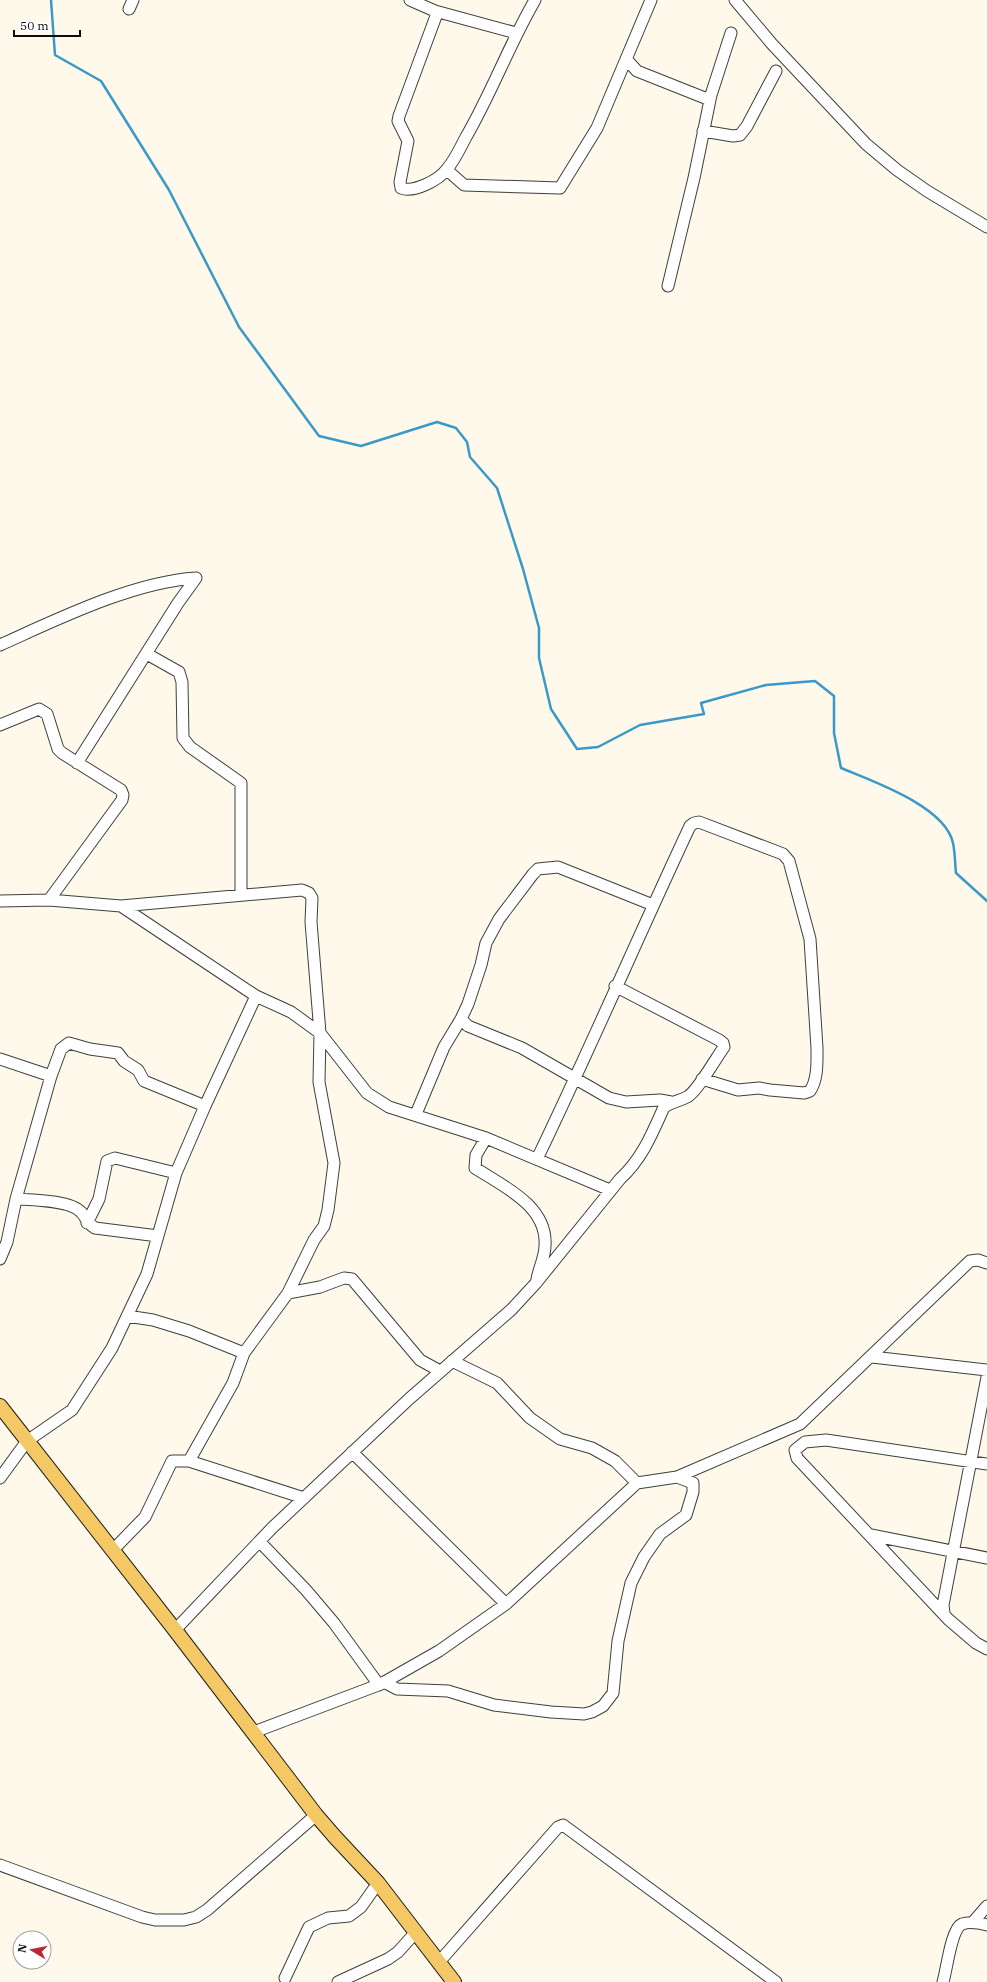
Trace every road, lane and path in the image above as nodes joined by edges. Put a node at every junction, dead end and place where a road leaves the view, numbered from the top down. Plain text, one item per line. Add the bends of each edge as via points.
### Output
1 (410, 0) edge
2 (534, 0) edge
3 (651, 0) edge
4 (735, 0) edge
5 (435, 11) junction
6 (516, 33) junction
7 (732, 33) dead end
8 (626, 59) junction
9 (776, 71) dead end
10 (710, 100) junction
11 (703, 132) junction
12 (447, 170) junction
13 (987, 227) edge
14 (668, 286) dead end
15 (0, 645) edge
16 (146, 654) junction
17 (0, 726) edge
18 (77, 763) junction
19 (241, 895) junction
20 (49, 900) junction
21 (0, 901) edge
22 (653, 905) junction
23 (121, 906) junction
24 (615, 986) junction
25 (256, 996) junction
26 (461, 1019) junction
27 (320, 1033) junction
28 (0, 1059) edge
29 (51, 1076) junction
30 (576, 1078) junction
31 (702, 1079) junction
32 (671, 1102) junction
33 (205, 1106) junction
34 (416, 1114) junction
35 (486, 1138) junction
36 (537, 1159) junction
37 (176, 1173) junction
38 (610, 1190) junction
39 (16, 1199) junction
40 (87, 1223) junction
41 (158, 1236) junction
42 (0, 1259) edge
43 (987, 1263) edge
44 (536, 1283) junction
45 (288, 1293) junction
46 (127, 1316) junction
47 (244, 1353) junction
48 (872, 1357) junction
49 (420, 1360) junction
50 (452, 1361) junction
51 (987, 1370) edge
52 (440, 1371) junction
53 (987, 1377) edge
54 (425, 1385) junction
55 (0, 1406) edge
56 (27, 1441) junction
57 (352, 1452) junction
58 (189, 1461) junction
59 (970, 1462) junction
60 (987, 1464) edge
61 (677, 1477) junction
62 (0, 1478) edge
63 (637, 1483) junction
64 (304, 1498) junction
65 (871, 1536) junction
66 (260, 1542) junction
67 (112, 1551) junction
68 (952, 1552) junction
69 (987, 1558) edge
70 (506, 1604) junction
71 (944, 1613) junction
72 (175, 1630) junction
73 (987, 1649) edge
74 (382, 1684) junction
75 (254, 1732) junction
76 (316, 1815) junction
77 (0, 1865) edge
78 (378, 1883) junction
79 (987, 1906) edge
80 (973, 1922) junction
81 (987, 1925) edge
82 (416, 1932) junction
83 (439, 1962) junction
84 (285, 1978) dead end
85 (338, 1982) edge
86 (454, 1982) edge
87 (776, 1982) edge
88 (943, 1982) edge

1 - 5 street
2 - 6 street
3 - 8 street
4 - 13 street via 772,44 866,144 927,191
5 - 6 street
5 - 12 street via 436,16 398,121 408,141 401,188 419,188
6 - 12 street via 486,103
7 - 10 street
8 - 10 street via 637,71
8 - 12 street via 597,128 560,188 464,185
9 - 11 street via 740,135
10 - 11 street
11 - 14 street
15 - 16 street via 141,588 196,578
16 - 18 street
16 - 19 street via 179,672 182,682 183,738 190,747 241,783
17 - 18 street via 39,709 44,710 58,749
18 - 20 street via 121,790 122,800
19 - 23 street
19 - 27 street via 302,890 309,893 312,898 311,922
20 - 21 street
20 - 23 street
22 - 24 street
22 - 26 street via 558,867 538,869 505,911 486,943 481,965
22 - 31 street via 690,826 694,823 699,822 783,854 789,861 810,939 817,1048 813,1086 810,1091 804,1093 759,1088 738,1090
23 - 25 street
24 - 30 street
24 - 31 street via 723,1043 724,1047
25 - 27 street via 291,1012
25 - 33 street
26 - 30 street via 468,1026 522,1048
26 - 34 street via 444,1047
27 - 34 street via 367,1093 389,1106
27 - 45 street via 319,1082 334,1163 332,1189 324,1226 314,1240
28 - 29 street
29 - 33 street via 61,1050 69,1043 118,1053 124,1062 138,1070 144,1081
29 - 39 street
30 - 32 street via 609,1098 626,1102
30 - 36 street
31 - 32 street via 688,1097
32 - 38 street via 664,1107 642,1154
33 - 37 street
34 - 35 street
35 - 36 street
35 - 44 street via 476,1155 475,1168 523,1199 542,1224 546,1246
36 - 38 street
37 - 40 street via 115,1158 107,1161 99,1199
37 - 41 street
38 - 44 street
39 - 40 street via 71,1206 81,1212
39 - 42 street via 7,1242
40 - 41 street via 95,1228
41 - 46 street via 148,1274
43 - 48 street via 970,1261
44 - 50 street via 511,1310
45 - 47 street
45 - 49 street via 320,1287 344,1278 352,1279
46 - 47 street via 153,1320 189,1331
46 - 56 street via 112,1348 78,1403 72,1410
47 - 58 street via 233,1383
48 - 51 street
48 - 61 street via 800,1424
49 - 52 street
49 - 54 street
50 - 52 street
50 - 63 street via 497,1383 530,1418 560,1439 592,1448 615,1461
52 - 54 street
53 - 59 street
54 - 57 street
55 - 56 main road
56 - 62 street
56 - 67 main road
57 - 64 street
57 - 70 street
58 - 64 street
58 - 67 street via 172,1461 145,1517
59 - 60 street
59 - 65 street via 826,1440 805,1442 795,1450 797,1458
59 - 68 street
61 - 63 street
61 - 74 street via 693,1484 686,1515 660,1534 644,1557 631,1583 618,1641 613,1693 603,1706 584,1714 551,1712 494,1705 448,1691 397,1689
63 - 70 street
64 - 66 street
65 - 68 street
65 - 71 street
66 - 72 street
66 - 74 street via 306,1590
67 - 72 main road
68 - 69 street
68 - 71 street
70 - 74 street via 439,1651
71 - 73 street via 976,1644
72 - 75 main road
74 - 75 street
75 - 76 main road
76 - 77 street via 207,1910 196,1917 184,1920 142,1917
76 - 78 main road
78 - 82 main road
78 - 84 street via 361,1907 349,1916 328,1918 310,1927
79 - 80 street
80 - 81 street
80 - 88 street via 962,1924 955,1930
82 - 83 main road
82 - 85 street via 388,1959
83 - 86 main road
83 - 87 street via 558,1827 563,1825

